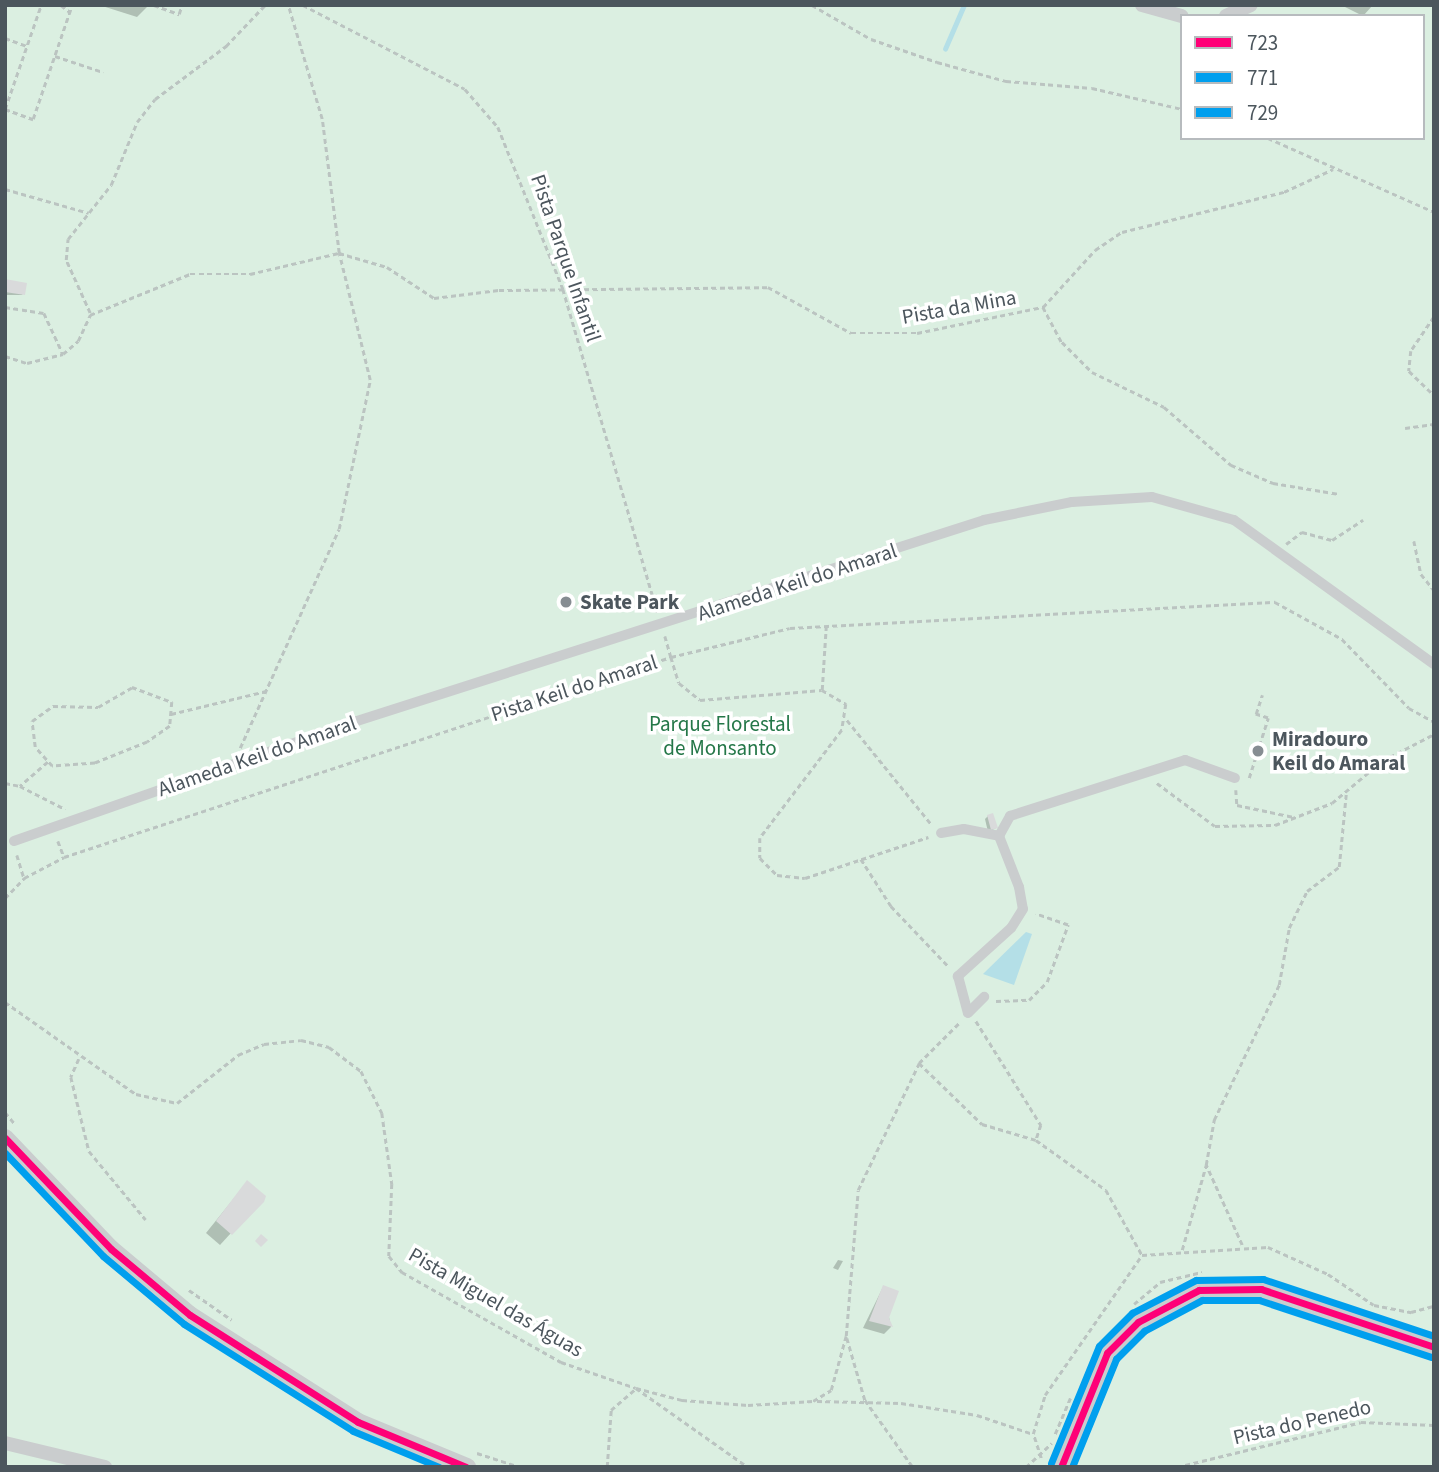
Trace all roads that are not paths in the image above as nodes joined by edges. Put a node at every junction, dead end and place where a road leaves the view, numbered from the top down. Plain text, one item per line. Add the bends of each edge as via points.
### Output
1 (1142, 5) edge
2 (1251, 5) edge
3 (1231, 14) edge
4 (1180, 15) edge
5 (1434, 664) edge
6 (1235, 778) dead end
7 (941, 833) road end
8 (999, 836) junction
9 (14, 841) dead end
10 (984, 997) road end
11 (12, 1133) edge
12 (1434, 1347) edge
13 (5, 1443) edge
14 (468, 1459) edge
15 (105, 1467) edge
16 (1060, 1467) edge

1 - 4 street
2 - 3 street
5 - 9 street, Alameda Keil do Amaral via 1282,549 1191,504 1152,497 1072,502 984,520 236,762
6 - 8 street via 1185,760 1010,816
7 - 8 street via 964,829
8 - 10 street via 1023,909 958,975 968,1013
11 - 14 street via 111,1249 190,1315 358,1422
12 - 16 street via 1261,1289 1199,1290 1138,1322 1107,1353
13 - 15 street

